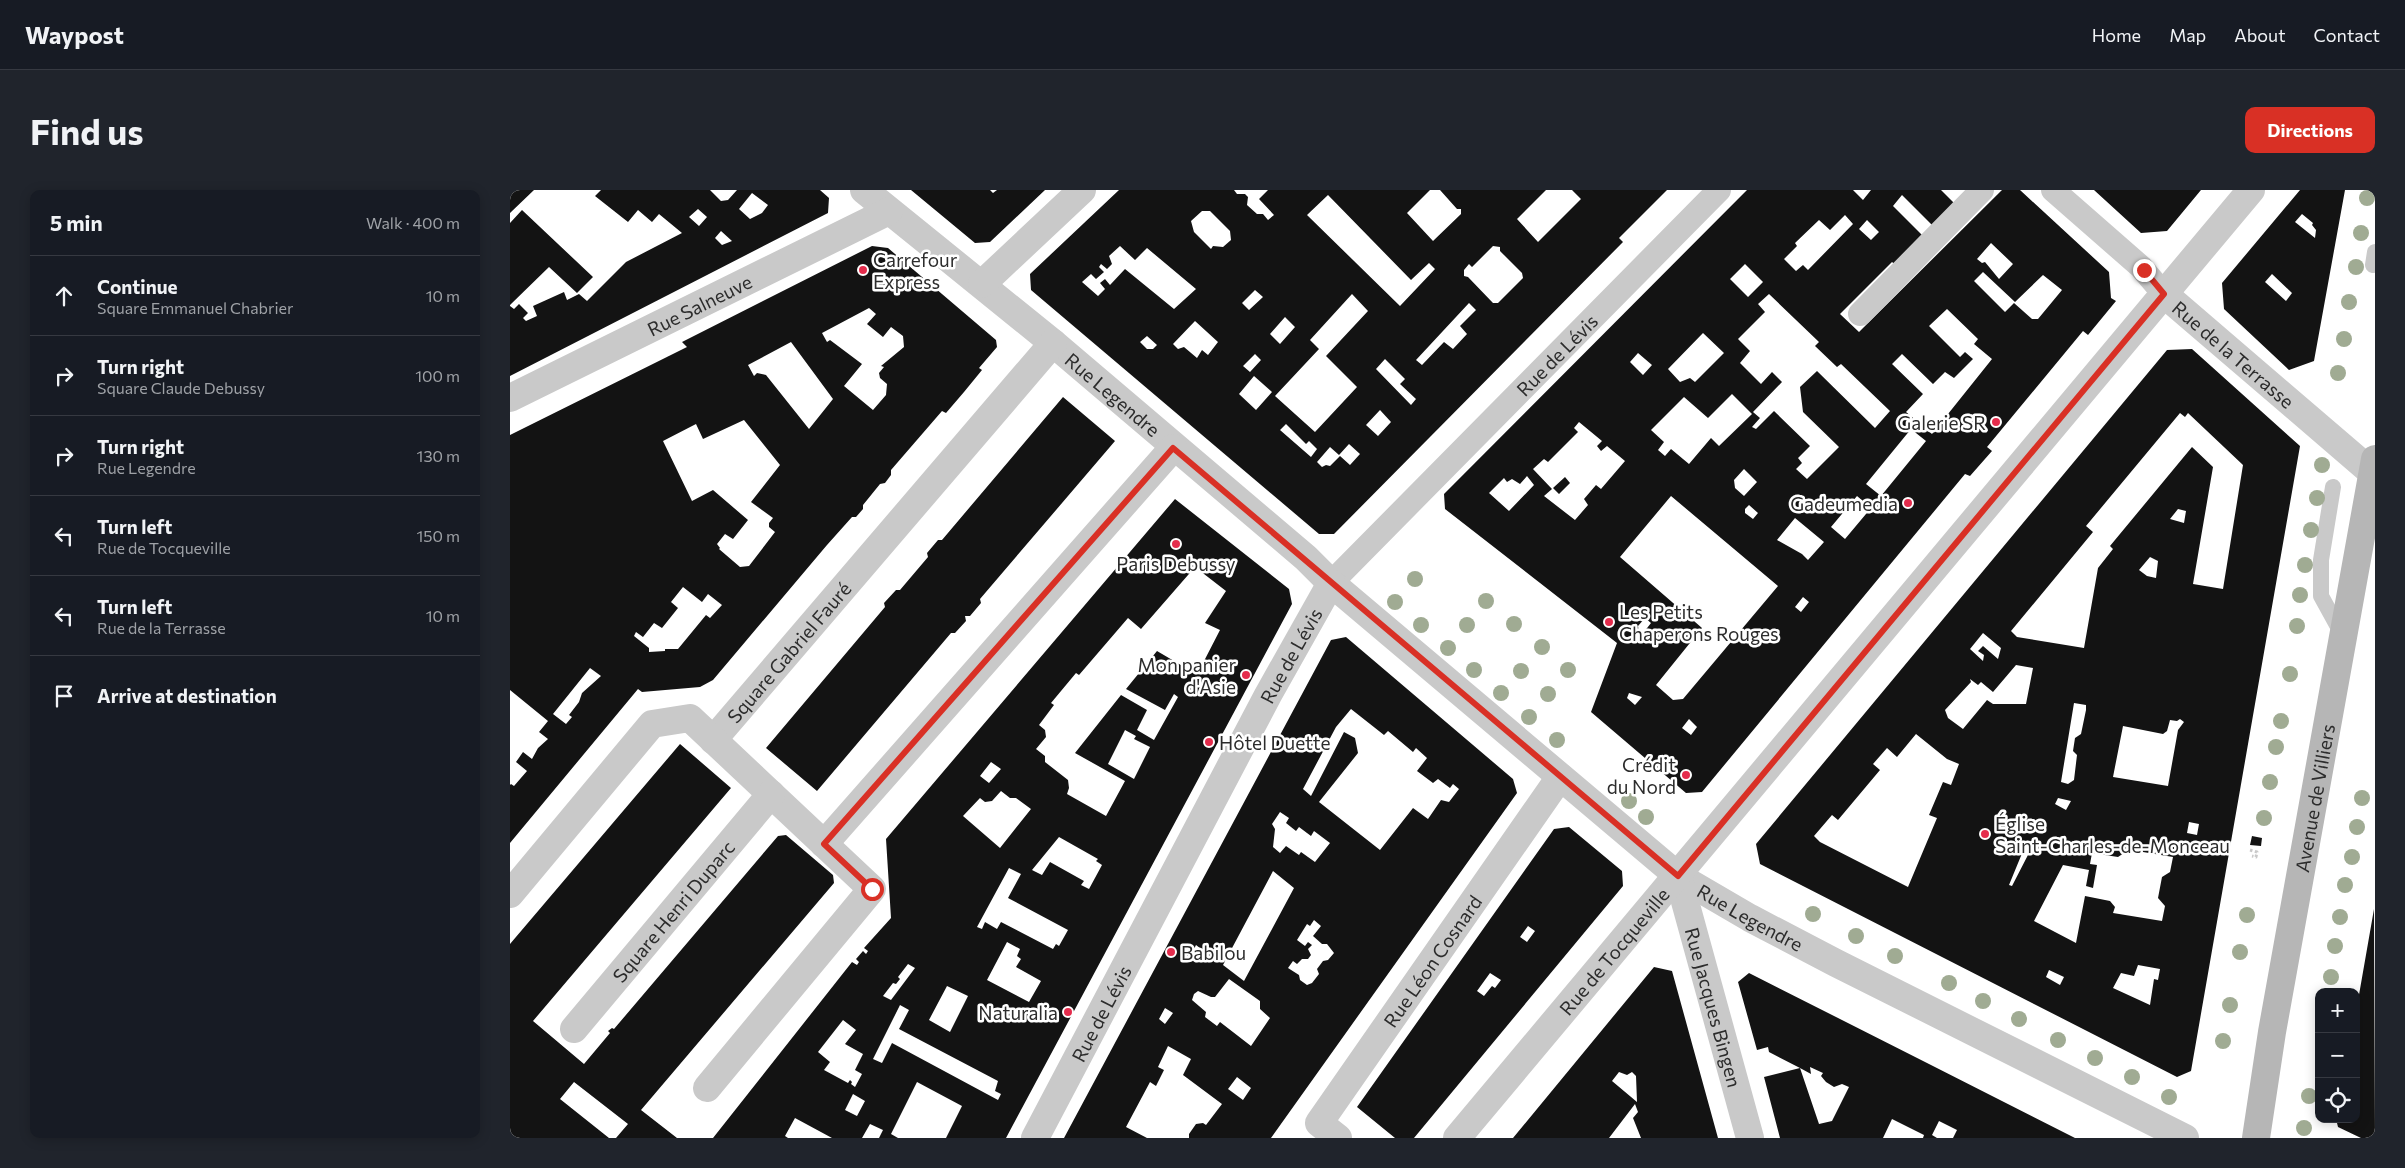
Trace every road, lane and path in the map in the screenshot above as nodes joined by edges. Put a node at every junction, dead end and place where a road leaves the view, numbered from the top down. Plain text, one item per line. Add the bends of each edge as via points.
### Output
1 (864, 190) edge
2 (1082, 190) edge
3 (1719, 190) edge
4 (1982, 190) edge
5 (2053, 190) edge
6 (2251, 190) edge
7 (889, 211) junction
8 (982, 284) junction
9 (2164, 294) junction
10 (1860, 314) dead end
11 (1053, 343) junction
12 (510, 398) edge
13 (1173, 448) junction
14 (2374, 469) edge
15 (2333, 487) dead end
16 (1331, 583) junction
17 (2343, 636) junction
18 (713, 740) junction
19 (1560, 777) junction
20 (771, 794) junction
21 (824, 844) junction
22 (2250, 850) dead end
23 (2252, 856) dead end
24 (1678, 876) junction
25 (510, 894) edge
26 (574, 1029) dead end
27 (708, 1088) dead end
28 (1321, 1133) edge
29 (1035, 1138) edge
30 (1457, 1138) edge
31 (1750, 1138) edge
32 (2185, 1138) edge
33 (2256, 1138) edge

1 - 7 street, Rue Legendre
2 - 8 street
3 - 16 street, Rue de Lévis
4 - 10 street
5 - 9 street, Rue de la Terrasse via 2141,267
6 - 9 street, Rue de Tocqueville
7 - 8 street, Rue Legendre
7 - 12 street, Rue Salneuve
8 - 11 street, Rue Legendre
9 - 14 street, Rue de la Terrasse
9 - 24 street, Rue de Tocqueville
11 - 13 street, Rue Legendre
11 - 18 street, Square Gabriel Fauré
13 - 16 street, Rue Legendre via 1306,558
13 - 21 street
14 - 17 main road, Avenue de Villiers
15 - 17 lane via 2321,560 2321,596
16 - 19 street, Rue Legendre
16 - 29 street, Rue de Lévis
17 - 33 main road, Avenue de Villiers
18 - 20 street
18 - 25 street, Square Gabriel Fauré via 690,718 652,724
19 - 24 street, Rue Legendre
19 - 28 street, Rue Léon Cosnard
20 - 21 street
20 - 26 street, Square Henri Duparc
21 - 27 street via 872,889
22 - 23 path via 2257,852 2256,857
24 - 30 street, Rue de Tocqueville
24 - 31 street, Rue Jacques Bingen
24 - 32 street, Rue Legendre via 1836,963

